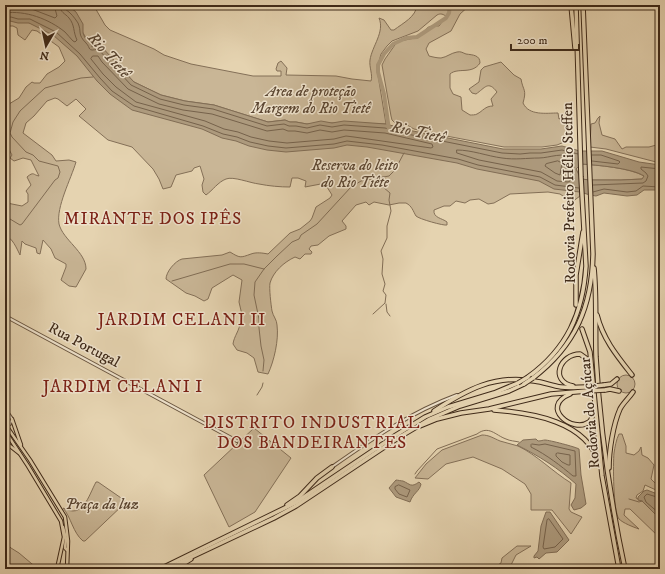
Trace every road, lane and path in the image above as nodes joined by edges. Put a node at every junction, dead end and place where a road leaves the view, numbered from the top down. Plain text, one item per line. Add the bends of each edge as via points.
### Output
1 (571, 5) edge
2 (576, 5) edge
3 (583, 5) edge
4 (578, 72) junction
5 (584, 223) junction
6 (593, 254) junction
7 (576, 305) tunnel mouth
8 (595, 310) junction
9 (5, 316) edge
10 (582, 329) tunnel mouth
11 (632, 375) dead end
12 (617, 379) dead end
13 (592, 380) junction
14 (578, 387) junction
15 (605, 388) junction
16 (586, 389) junction
17 (619, 391) dead end
18 (574, 392) junction
19 (633, 392) dead end
20 (462, 393) junction
21 (5, 409) edge
22 (489, 409) junction
23 (595, 410) junction
24 (425, 417) junction
25 (12, 419) junction
26 (5, 425) edge
27 (5, 431) edge
28 (408, 431) junction
29 (237, 441) dead end
30 (5, 442) edge
31 (23, 449) junction
32 (21, 454) junction
33 (332, 467) joint
34 (602, 476) junction
35 (609, 483) junction
36 (279, 512) junction
37 (62, 525) junction
38 (210, 548) junction
39 (68, 551) junction
40 (57, 569) edge
41 (67, 569) edge
42 (160, 569) edge
43 (166, 569) edge
44 (175, 569) edge
45 (619, 569) edge
46 (625, 569) edge

1 - 4 highway
2 - 4 highway, Rodovia Prefeito Hélio Steffen
3 - 6 highway, Rodovia Prefeito Hélio Steffen
4 - 5 highway, Rodovia Prefeito Hélio Steffen
5 - 7 highway via 576,275
5 - 24 highway, Rodovia Prefeito Hélio Steffen, bridge via 586,266 583,294 575,321 550,358 518,383
6 - 8 highway, Rodovia do Açúcar
6 - 28 highway, Rodovia Prefeito Hélio Steffen, bridge via 590,287 584,311 579,324 554,361 524,384 446,412
8 - 11 highway via 609,345
8 - 35 highway, Rodovia do Açúcar via 600,413
9 - 29 street, Rua Portugal
10 - 13 highway, Rodovia do Açúcar via 590,352
12 - 15 highway
13 - 14 highway via 588,359 580,354 571,355 562,363 559,376 564,383
13 - 23 highway, Rodovia do Açúcar
14 - 16 highway
14 - 20 highway via 563,387 534,380 506,380
15 - 16 highway, bridge
15 - 17 highway
16 - 18 highway
18 - 22 highway
18 - 23 highway via 558,402 561,417 571,424 581,425 589,422
19 - 35 highway via 617,417 610,455
20 - 24 highway
20 - 33 street via 413,414 360,446
21 - 25 street
22 - 28 highway via 450,416
22 - 34 highway via 532,415 577,433 591,446
23 - 34 highway, Rodovia do Açúcar
24 - 36 highway, Rodovia Prefeito Hélio Steffen
25 - 26 street via 10,424
25 - 31 main road
26 - 31 main road
27 - 32 main road
28 - 38 highway, Rodovia Prefeito Hélio Steffen via 296,507
30 - 32 main road
31 - 39 main road via 65,517
32 - 37 main road
33 - 36 highway
34 - 45 highway, Rodovia do Açúcar
35 - 46 highway, Rodovia do Açúcar
36 - 42 highway, Rodovia Prefeito Hélio Steffen
37 - 39 main road via 65,529 65,548
37 - 40 main road via 63,543
38 - 43 highway, Rodovia Prefeito Hélio Steffen
38 - 44 highway
39 - 41 main road

